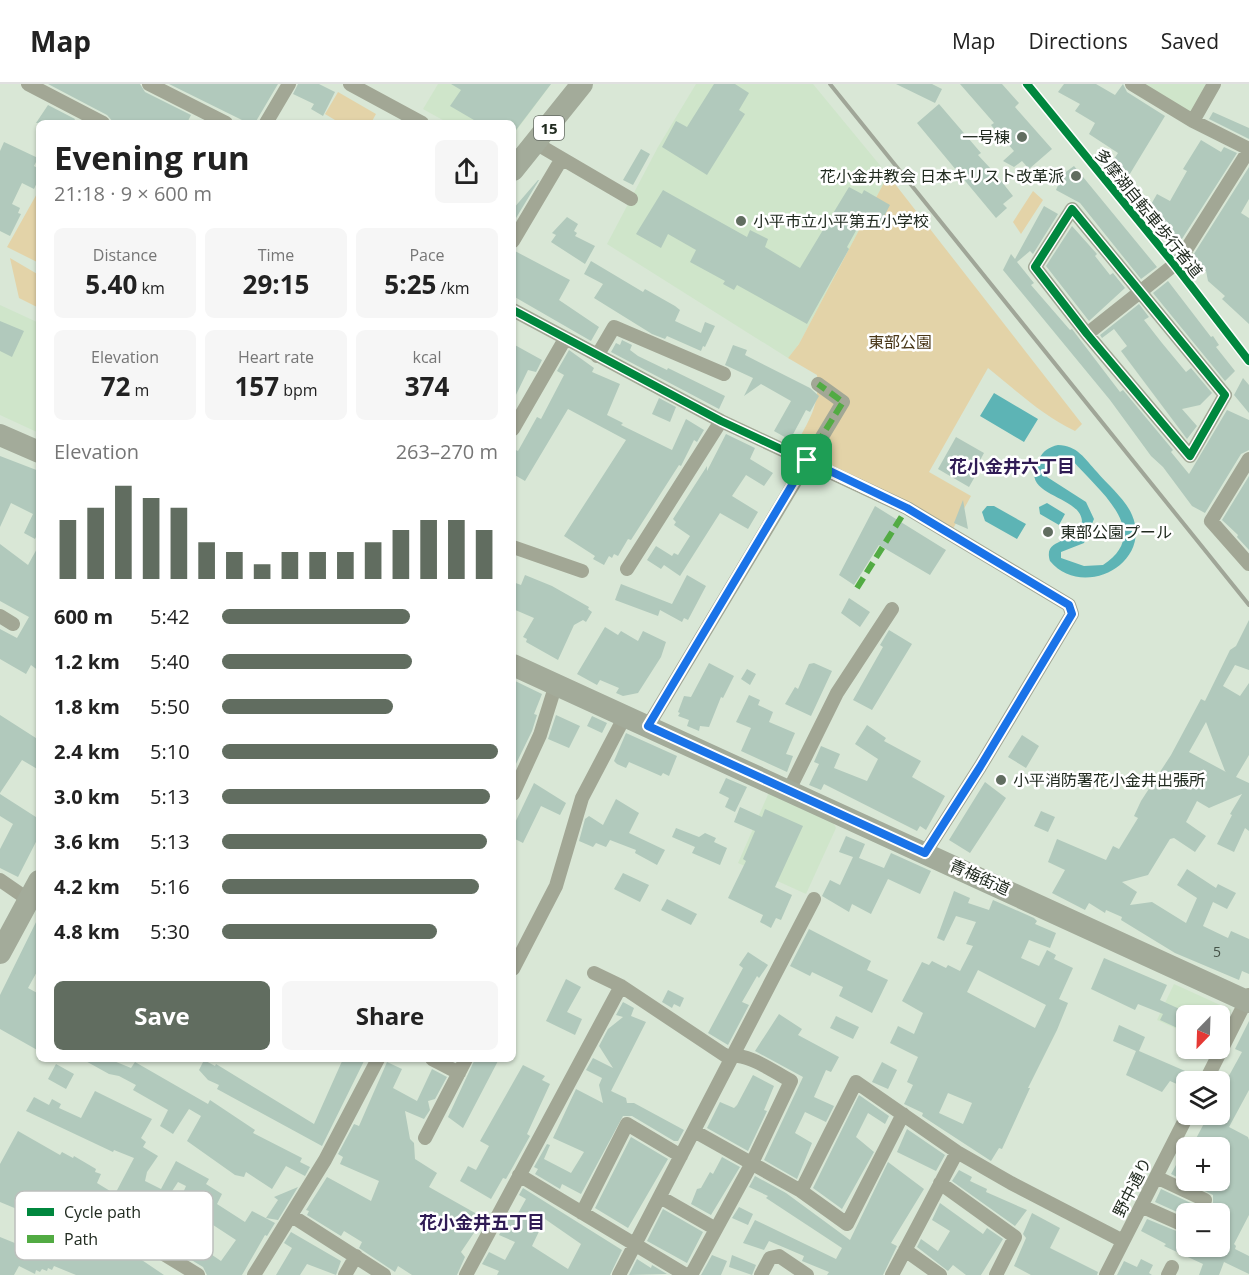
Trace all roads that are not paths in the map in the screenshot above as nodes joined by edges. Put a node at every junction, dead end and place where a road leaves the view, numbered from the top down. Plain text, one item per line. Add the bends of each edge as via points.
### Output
1 (28, 84) edge
2 (149, 84) edge
3 (289, 84) edge
4 (350, 84) edge
5 (582, 84) edge
6 (1132, 84) edge
7 (1214, 84) edge
8 (97, 120) edge
9 (220, 120) edge
10 (268, 120) edge
11 (416, 120) edge
12 (1193, 121) junction
13 (537, 144) junction
14 (1249, 149) edge
15 (561, 160) junction
16 (516, 167) edge
17 (631, 199) dead end
18 (516, 236) edge
19 (1141, 289) junction
20 (516, 312) edge
21 (1087, 334) junction
22 (565, 339) junction
23 (597, 356) junction
24 (724, 374) dead end
25 (818, 384) dead end
26 (721, 421) junction
27 (516, 422) edge
28 (0, 435) edge
29 (36, 451) edge
30 (1249, 459) edge
31 (807, 460) junction
32 (516, 548) edge
33 (1249, 564) edge
34 (627, 569) dead end
35 (582, 571) dead end
36 (892, 609) dead end
37 (0, 616) edge
38 (13, 624) dead end
39 (516, 665) edge
40 (556, 684) junction
41 (625, 716) junction
42 (648, 726) junction
43 (516, 787) edge
44 (789, 790) junction
45 (925, 853) junction
46 (0, 880) edge
47 (34, 890) edge
48 (814, 899) dead end
49 (0, 952) edge
50 (516, 963) edge
51 (594, 973) dead end
52 (621, 986) junction
53 (1248, 999) edge
54 (734, 1055) junction
55 (376, 1062) edge
56 (438, 1062) edge
57 (464, 1062) edge
58 (1211, 1071) edge
59 (459, 1073) junction
60 (903, 1114) junction
61 (1182, 1125) edge
62 (694, 1131) junction
63 (425, 1138) dead end
64 (957, 1152) junction
65 (681, 1156) junction
66 (752, 1163) junction
67 (519, 1175) junction
68 (1156, 1177) junction
69 (940, 1183) junction
70 (801, 1191) junction
71 (660, 1197) junction
72 (1204, 1203) edge
73 (1142, 1206) junction
74 (582, 1213) junction
75 (292, 1216) junction
76 (1176, 1221) edge
77 (717, 1229) junction
78 (1124, 1241) junction
79 (634, 1245) junction
80 (905, 1250) junction
81 (356, 1256) junction
82 (173, 1260) edge
83 (198, 1275) edge
84 (254, 1275) edge
85 (345, 1275) edge
86 (384, 1275) edge
87 (466, 1275) edge
88 (618, 1275) edge
89 (686, 1275) edge
90 (691, 1275) edge
91 (761, 1275) edge
92 (807, 1275) edge
93 (892, 1275) edge
94 (940, 1275) edge
95 (996, 1275) edge
96 (1106, 1275) edge

1 - 8 street
2 - 9 street
3 - 10 street
4 - 11 street
5 - 13 main road, 15
6 - 12 street
7 - 12 street
12 - 14 street
13 - 15 street
13 - 16 main road, 15
14 - 19 street via 1179,261
15 - 17 street
15 - 18 street
19 - 21 street
19 - 21 street via 1072,208 1035,267
19 - 21 street via 1225,395 1190,456
20 - 22 street
22 - 23 street
22 - 27 street
23 - 24 street via 614,327
23 - 26 street
25 - 31 street via 843,402
26 - 31 street
26 - 34 street
28 - 29 main road
30 - 33 street via 1211,521
31 - 42 street
31 - 45 street via 962,539 1069,605 1072,614
32 - 35 street
36 - 44 street via 837,693
37 - 38 street
39 - 40 main road, 青梅街道
40 - 41 main road, 青梅街道
40 - 43 street via 540,735
41 - 42 main road, 青梅街道
41 - 50 street via 582,798 556,886
42 - 44 main road, 青梅街道
44 - 45 main road, 青梅街道
45 - 53 main road, 青梅街道
46 - 47 street
47 - 49 main road
48 - 54 street
51 - 52 street
52 - 54 street via 726,1056
52 - 67 street
53 - 58 street
54 - 62 street
54 - 66 street via 790,1081
55 - 75 street
56 - 59 street
57 - 59 street
59 - 63 street
60 - 64 street
60 - 70 street via 856,1082
60 - 70 street via 847,1224
61 - 68 street, 野中通り
62 - 65 street
62 - 66 street
64 - 69 street
64 - 78 street
65 - 71 street
65 - 74 street via 627,1124
66 - 70 street
66 - 77 street
67 - 74 street
67 - 87 street
68 - 72 street via 1205,1200
68 - 73 street, 野中通り
69 - 80 street
69 - 95 street via 1015,1237
71 - 77 street
71 - 79 street
73 - 76 street
73 - 78 street, 野中通り
74 - 79 street
75 - 81 street
75 - 84 street
77 - 90 street
78 - 96 street, 野中通り
79 - 88 street
79 - 89 street
80 - 93 street
80 - 94 street
81 - 85 street
81 - 86 street
82 - 83 street
91 - 92 street via 770,1258 779,1256

